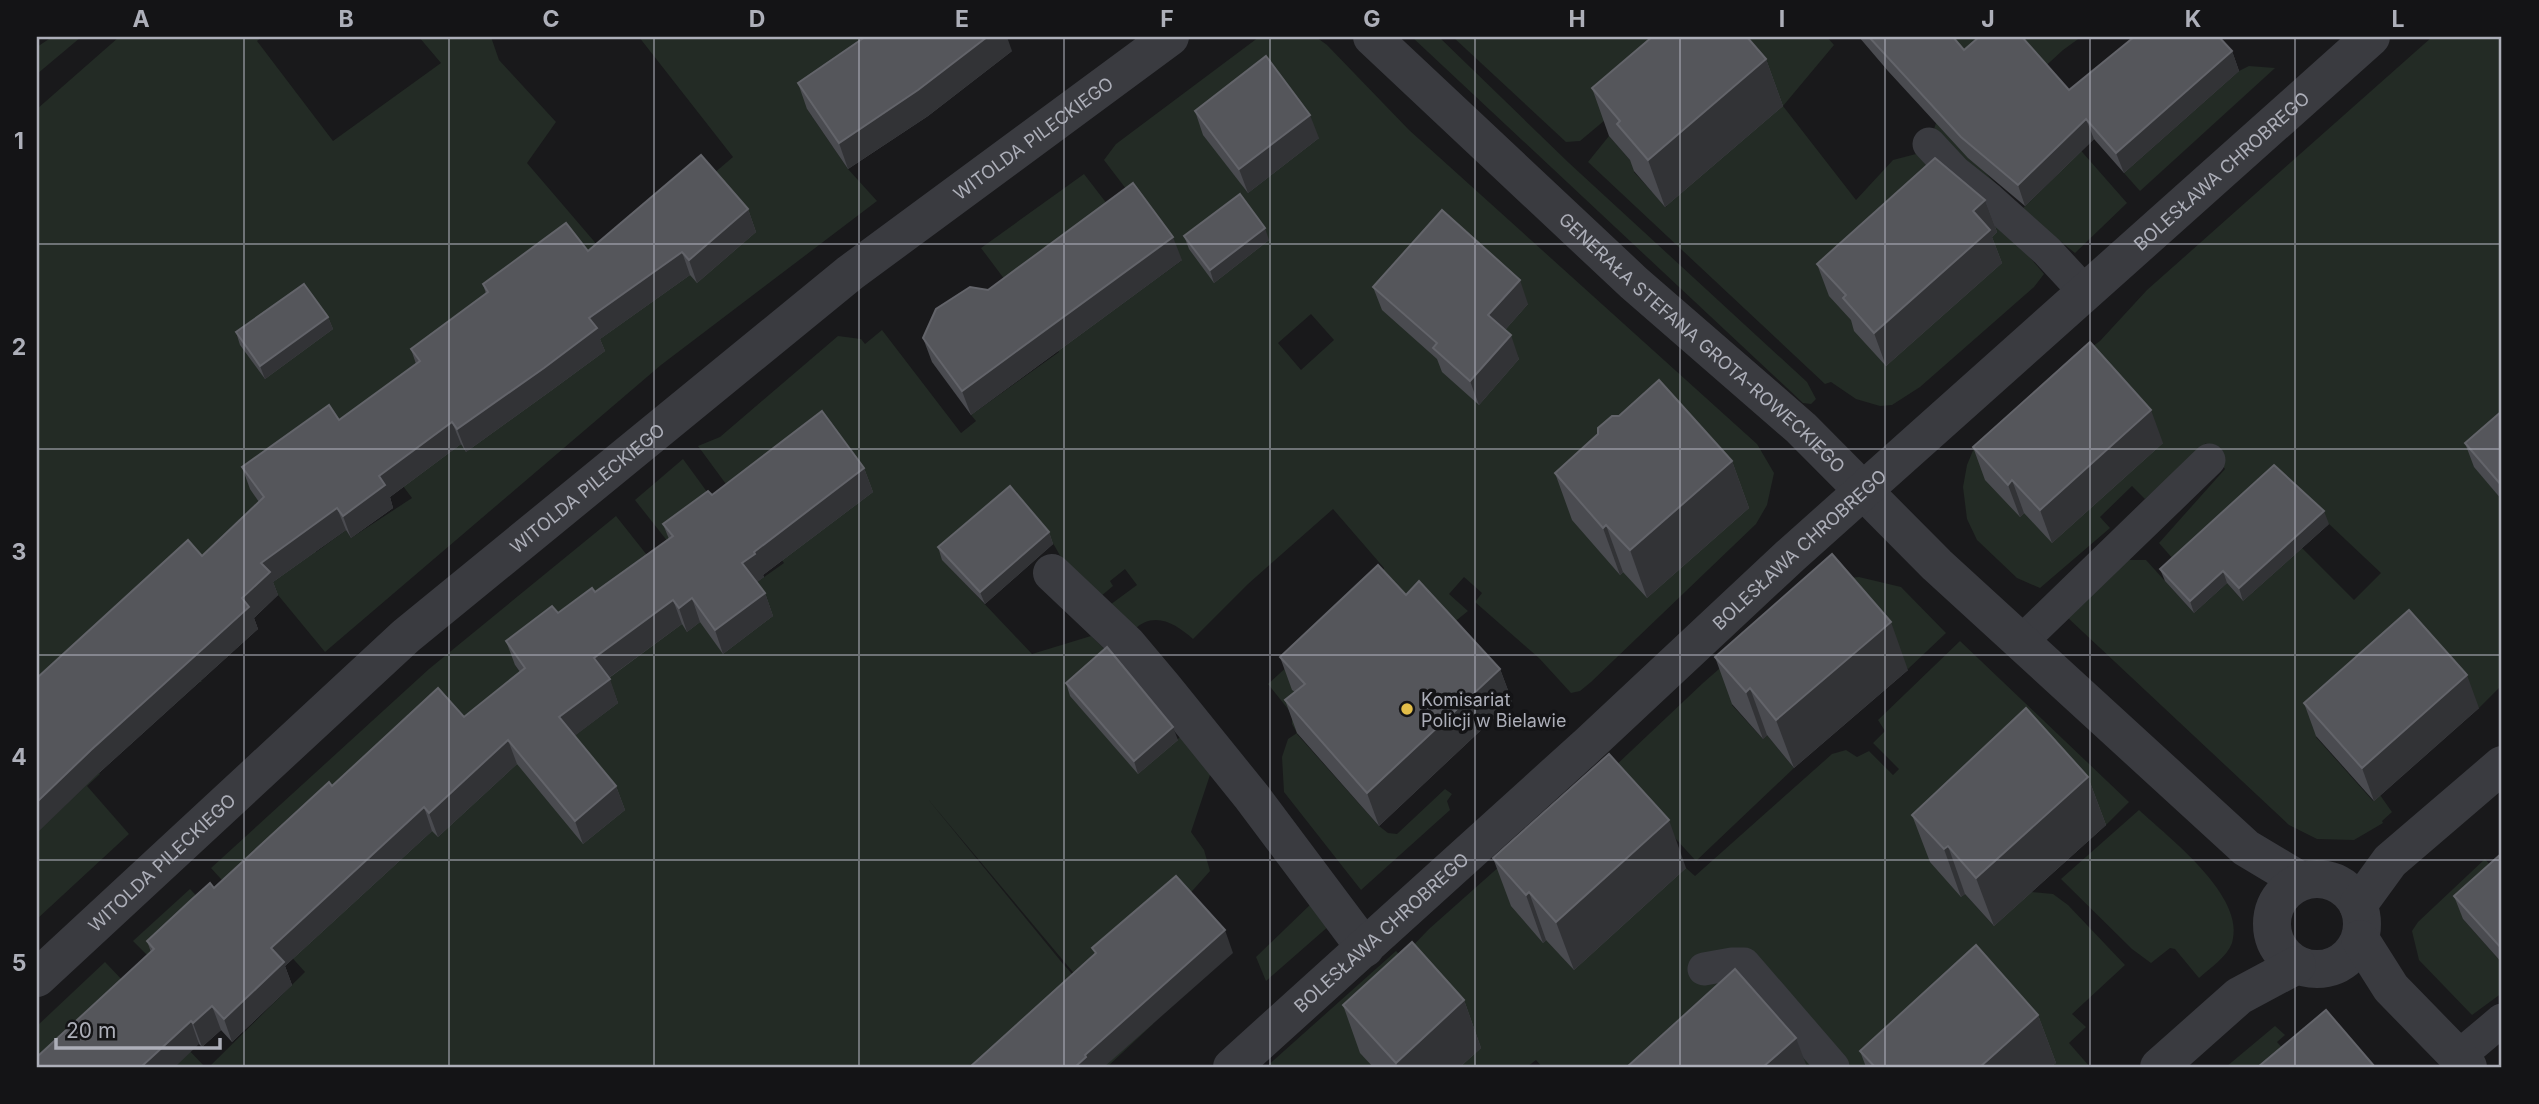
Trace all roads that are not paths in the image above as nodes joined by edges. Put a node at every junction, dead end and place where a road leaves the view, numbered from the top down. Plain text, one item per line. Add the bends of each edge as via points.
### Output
1 (1170, 37) edge
2 (1371, 37) edge
3 (2371, 37) edge
4 (1929, 144) dead end
5 (2084, 291) junction
6 (2209, 460) dead end
7 (1863, 491) junction
8 (1052, 573) dead end
9 (2021, 642) junction
10 (2502, 765) edge
11 (2330, 912) junction
12 (1365, 948) junction
13 (2286, 954) junction
14 (1704, 970) dead end
15 (37, 978) edge
16 (2502, 1020) edge
17 (2463, 1062) edge
18 (1232, 1067) edge
19 (1833, 1067) edge
20 (2159, 1067) edge

1 - 15 street, WITOLDA PILECKIEGO via 850,273 406,636
2 - 7 street, GENERAŁA STEFANA GROTA-ROWECKIEGO via 1634,283 1801,428
3 - 5 street, BOLESŁAWA CHROBREGO
4 - 5 lane via 2047,251
5 - 7 street, BOLESŁAWA CHROBREGO
6 - 9 lane
7 - 9 street, GENERAŁA STEFANA GROTA-ROWECKIEGO
7 - 12 street, BOLESŁAWA CHROBREGO
8 - 12 street via 1126,643 1164,688
9 - 11 street, GENERAŁA STEFANA GROTA-ROWECKIEGO via 2246,848
10 - 11 street
11 - 13 street via 2273,913 2272,928
11 - 13 street via 2327,969 2311,970
11 - 17 street, GENERAŁA STEFANA GROTA-ROWECKIEGO via 2391,988
12 - 18 street, BOLESŁAWA CHROBREGO
13 - 20 street
14 - 19 lane via 1744,964
16 - 17 lane

